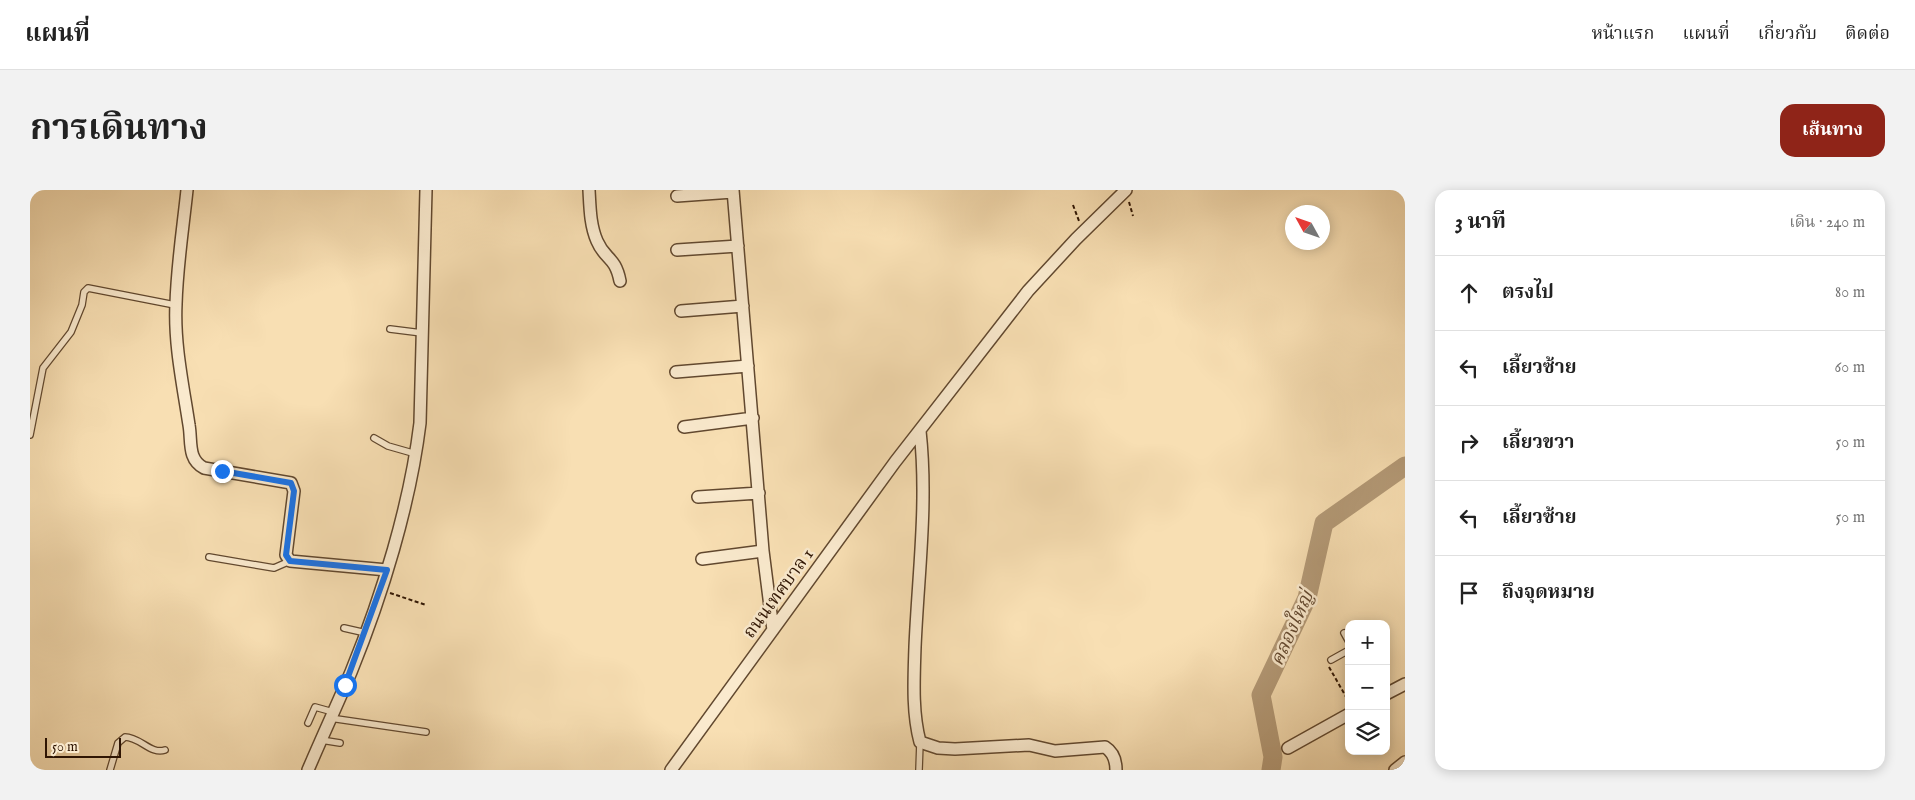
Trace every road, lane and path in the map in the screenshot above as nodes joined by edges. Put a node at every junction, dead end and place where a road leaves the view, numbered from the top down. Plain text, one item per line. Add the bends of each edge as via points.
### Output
1 (426, 190) edge
2 (589, 190) edge
3 (184, 191) edge
4 (733, 191) edge
5 (1127, 194) edge
6 (678, 196) dead end
7 (1073, 205) dead end
8 (1133, 216) dead end
9 (1082, 232) junction
10 (738, 246) junction
11 (677, 250) dead end
12 (620, 281) dead end
13 (175, 305) junction
14 (743, 306) junction
15 (681, 311) dead end
16 (390, 329) dead end
17 (422, 333) junction
18 (748, 366) junction
19 (676, 372) dead end
20 (753, 418) junction
21 (684, 428) dead end
22 (917, 434) junction
23 (30, 435) edge
24 (374, 438) dead end
25 (416, 454) junction
26 (759, 493) junction
27 (698, 497) dead end
28 (763, 551) junction
29 (209, 557) dead end
30 (702, 559) dead end
31 (290, 561) junction
32 (387, 570) junction
33 (381, 589) junction
34 (426, 605) dead end
35 (344, 628) dead end
36 (773, 630) junction
37 (366, 633) junction
38 (1345, 653) edge
39 (1330, 663) joint
40 (1405, 684) edge
41 (1390, 692) edge
42 (1345, 694) edge
43 (332, 715) junction
44 (1345, 716) edge
45 (308, 723) dead end
46 (426, 732) dead end
47 (321, 740) junction
48 (920, 742) junction
49 (340, 743) dead end
50 (1288, 748) dead end
51 (165, 750) dead end
52 (1405, 762) edge
53 (110, 770) edge
54 (308, 770) edge
55 (670, 770) edge
56 (918, 770) edge
57 (1116, 770) edge
58 (1395, 770) edge

1 - 17 street
2 - 12 street via 596,240 615,264
3 - 13 street
4 - 6 street
4 - 10 street
5 - 8 path
5 - 9 street, ถนนเทศบาล 1
7 - 9 path
9 - 22 street, ถนนเทศบาล 1 via 1028,291
10 - 11 street
10 - 14 street
13 - 23 lane via 88,288 71,332 43,368
13 - 31 street via 181,386 196,464 291,483 294,491 286,555
14 - 15 street
14 - 18 street
16 - 17 lane
17 - 25 street
18 - 19 street
18 - 20 street
20 - 21 street
20 - 26 street
22 - 36 street, ถนนเทศบาล 1
22 - 48 street via 924,469 915,670 915,716
24 - 25 lane
25 - 32 street
26 - 27 street
26 - 28 street
28 - 30 street
28 - 36 street
29 - 31 lane via 274,568
31 - 32 street
32 - 33 street
33 - 34 path
33 - 37 street
35 - 37 lane
36 - 55 street, ถนนเทศบาล 1
37 - 43 street
38 - 39 lane
39 - 42 path
40 - 41 street
43 - 45 lane via 315,707
43 - 46 lane
43 - 47 street
44 - 50 street
47 - 49 lane
47 - 54 street
48 - 56 lane
48 - 57 street via 955,749 1030,746 1055,751 1105,747 1116,762
51 - 53 lane via 154,750 133,737 125,737 118,743
52 - 58 street

